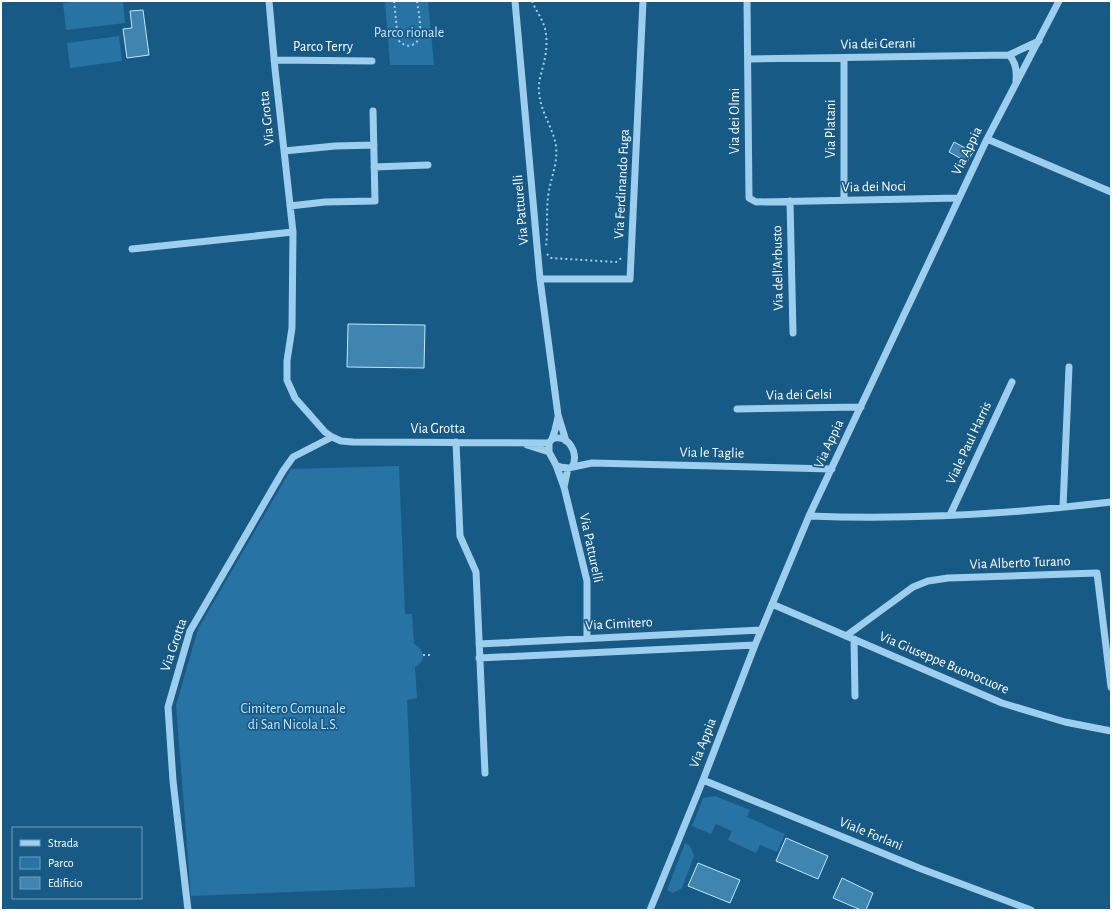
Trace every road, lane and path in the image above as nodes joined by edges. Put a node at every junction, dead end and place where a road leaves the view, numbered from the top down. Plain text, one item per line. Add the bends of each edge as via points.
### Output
1 (269, 1) edge
2 (394, 1) edge
3 (417, 1) edge
4 (515, 1) edge
5 (532, 1) edge
6 (643, 1) edge
7 (747, 1) edge
8 (1059, 1) edge
9 (1039, 41) junction
10 (1009, 55) junction
11 (844, 58) junction
12 (748, 59) junction
13 (274, 60) junction
14 (372, 61) dead end
15 (1015, 85) junction
16 (373, 111) dead end
17 (987, 139) junction
18 (374, 145) junction
19 (284, 151) junction
20 (428, 165) dead end
21 (374, 167) junction
22 (1110, 190) edge
23 (959, 198) junction
24 (844, 200) junction
25 (790, 202) junction
26 (290, 206) junction
27 (293, 232) junction
28 (132, 249) dead end
29 (624, 255) dead end
30 (540, 280) junction
31 (793, 333) dead end
32 (1069, 367) dead end
33 (1012, 382) dead end
34 (861, 407) junction
35 (737, 409) dead end
36 (558, 415) junction
37 (332, 437) junction
38 (551, 441) junction
39 (566, 441) junction
40 (456, 442) junction
41 (521, 443) junction
42 (549, 452) junction
43 (574, 455) junction
44 (592, 463) junction
45 (556, 465) junction
46 (570, 468) junction
47 (832, 469) junction
48 (564, 487) junction
49 (1111, 502) edge
50 (1063, 507) junction
51 (950, 514) junction
52 (809, 516) junction
53 (772, 604) junction
54 (762, 630) junction
55 (846, 636) junction
56 (588, 638) junction
57 (854, 639) junction
58 (479, 644) junction
59 (755, 645) junction
60 (430, 654) dead end
61 (423, 655) dead end
62 (479, 658) junction
63 (1111, 687) edge
64 (855, 696) dead end
65 (1111, 731) edge
66 (485, 772) dead end
67 (703, 780) junction
68 (188, 910) edge
69 (650, 910) edge
70 (1031, 910) edge

1 - 13 street, Via Grotta
2 - 3 path via 398,40 408,46 417,42 420,33
4 - 30 street, Via Patturelli
5 - 29 path via 546,34 539,91 544,117 553,135 556,155 548,198 547,256 616,262
6 - 30 street, Via Ferdinando Fuga via 630,279
7 - 12 street, Via dei Olmi
8 - 9 street, Via Appia
9 - 10 street, Via dei Gerani
9 - 15 street, Via Appia
10 - 11 street, Via dei Gerani
10 - 15 street via 1016,66
11 - 12 street, Via dei Gerani
11 - 24 street, Via Platani
12 - 25 street, Via dei Olmi via 749,198 756,202
13 - 14 street, Parco Terry
13 - 19 street, Via Grotta
15 - 17 street, Via Appia
16 - 18 street
17 - 22 street
17 - 23 street, Via Appia
18 - 19 street
18 - 21 street
19 - 26 street, Via Grotta
20 - 21 street
21 - 26 street via 375,201
23 - 24 street, Via dei Noci
23 - 34 street, Via Appia
24 - 25 street, Via dei Noci
25 - 31 street, Via dell'Arbusto
26 - 27 street, Via Grotta
27 - 28 street
27 - 37 street, Via Grotta via 292,328 287,380 301,406
30 - 36 street, Via Patturelli
32 - 50 street
33 - 51 street, Viale Paul Harris
34 - 35 street, Via dei Gelsi
34 - 47 street, Via Appia
36 - 38 street, Via Patturelli
36 - 39 street, Via Patturelli
37 - 40 street, Via Grotta via 353,442
37 - 68 street, Via Grotta via 293,457 190,631 168,706 173,781
38 - 39 street via 559,438
38 - 41 street, Via Grotta
38 - 42 street, Via Patturelli
39 - 43 street, Via Patturelli
40 - 41 street, Via Grotta
40 - 58 street via 460,536 476,572
41 - 42 street, Via Grotta
42 - 45 street, Via Patturelli
43 - 44 street, Via le Taglie
43 - 46 street, Via Patturelli via 574,463
44 - 46 street, Via le Taglie
44 - 47 street, Via le Taglie
45 - 46 street
45 - 48 street, Via Patturelli
46 - 48 street, Via Patturelli
47 - 52 street, Via Appia
48 - 56 street, Via Patturelli via 587,581
49 - 50 street
50 - 51 street
51 - 52 street via 888,518
52 - 53 street, Via Appia
53 - 54 street, Via Appia
53 - 55 street, Via Giuseppe Buonocuore
54 - 56 street, Via Cimitero
54 - 59 street, Via Appia
55 - 57 street, Via Giuseppe Buonocuore
55 - 63 street, Via Alberto Turano via 914,587 928,581 948,578 1097,573
56 - 58 street, Via Cimitero
57 - 64 street
57 - 65 street, Via Giuseppe Buonocuore via 1002,702 1065,722
58 - 62 street
59 - 62 street, Via Cimitero
59 - 67 street, Via Appia
60 - 61 path
62 - 66 street
67 - 69 street, Via Appia
67 - 70 street, Viale Forlani

